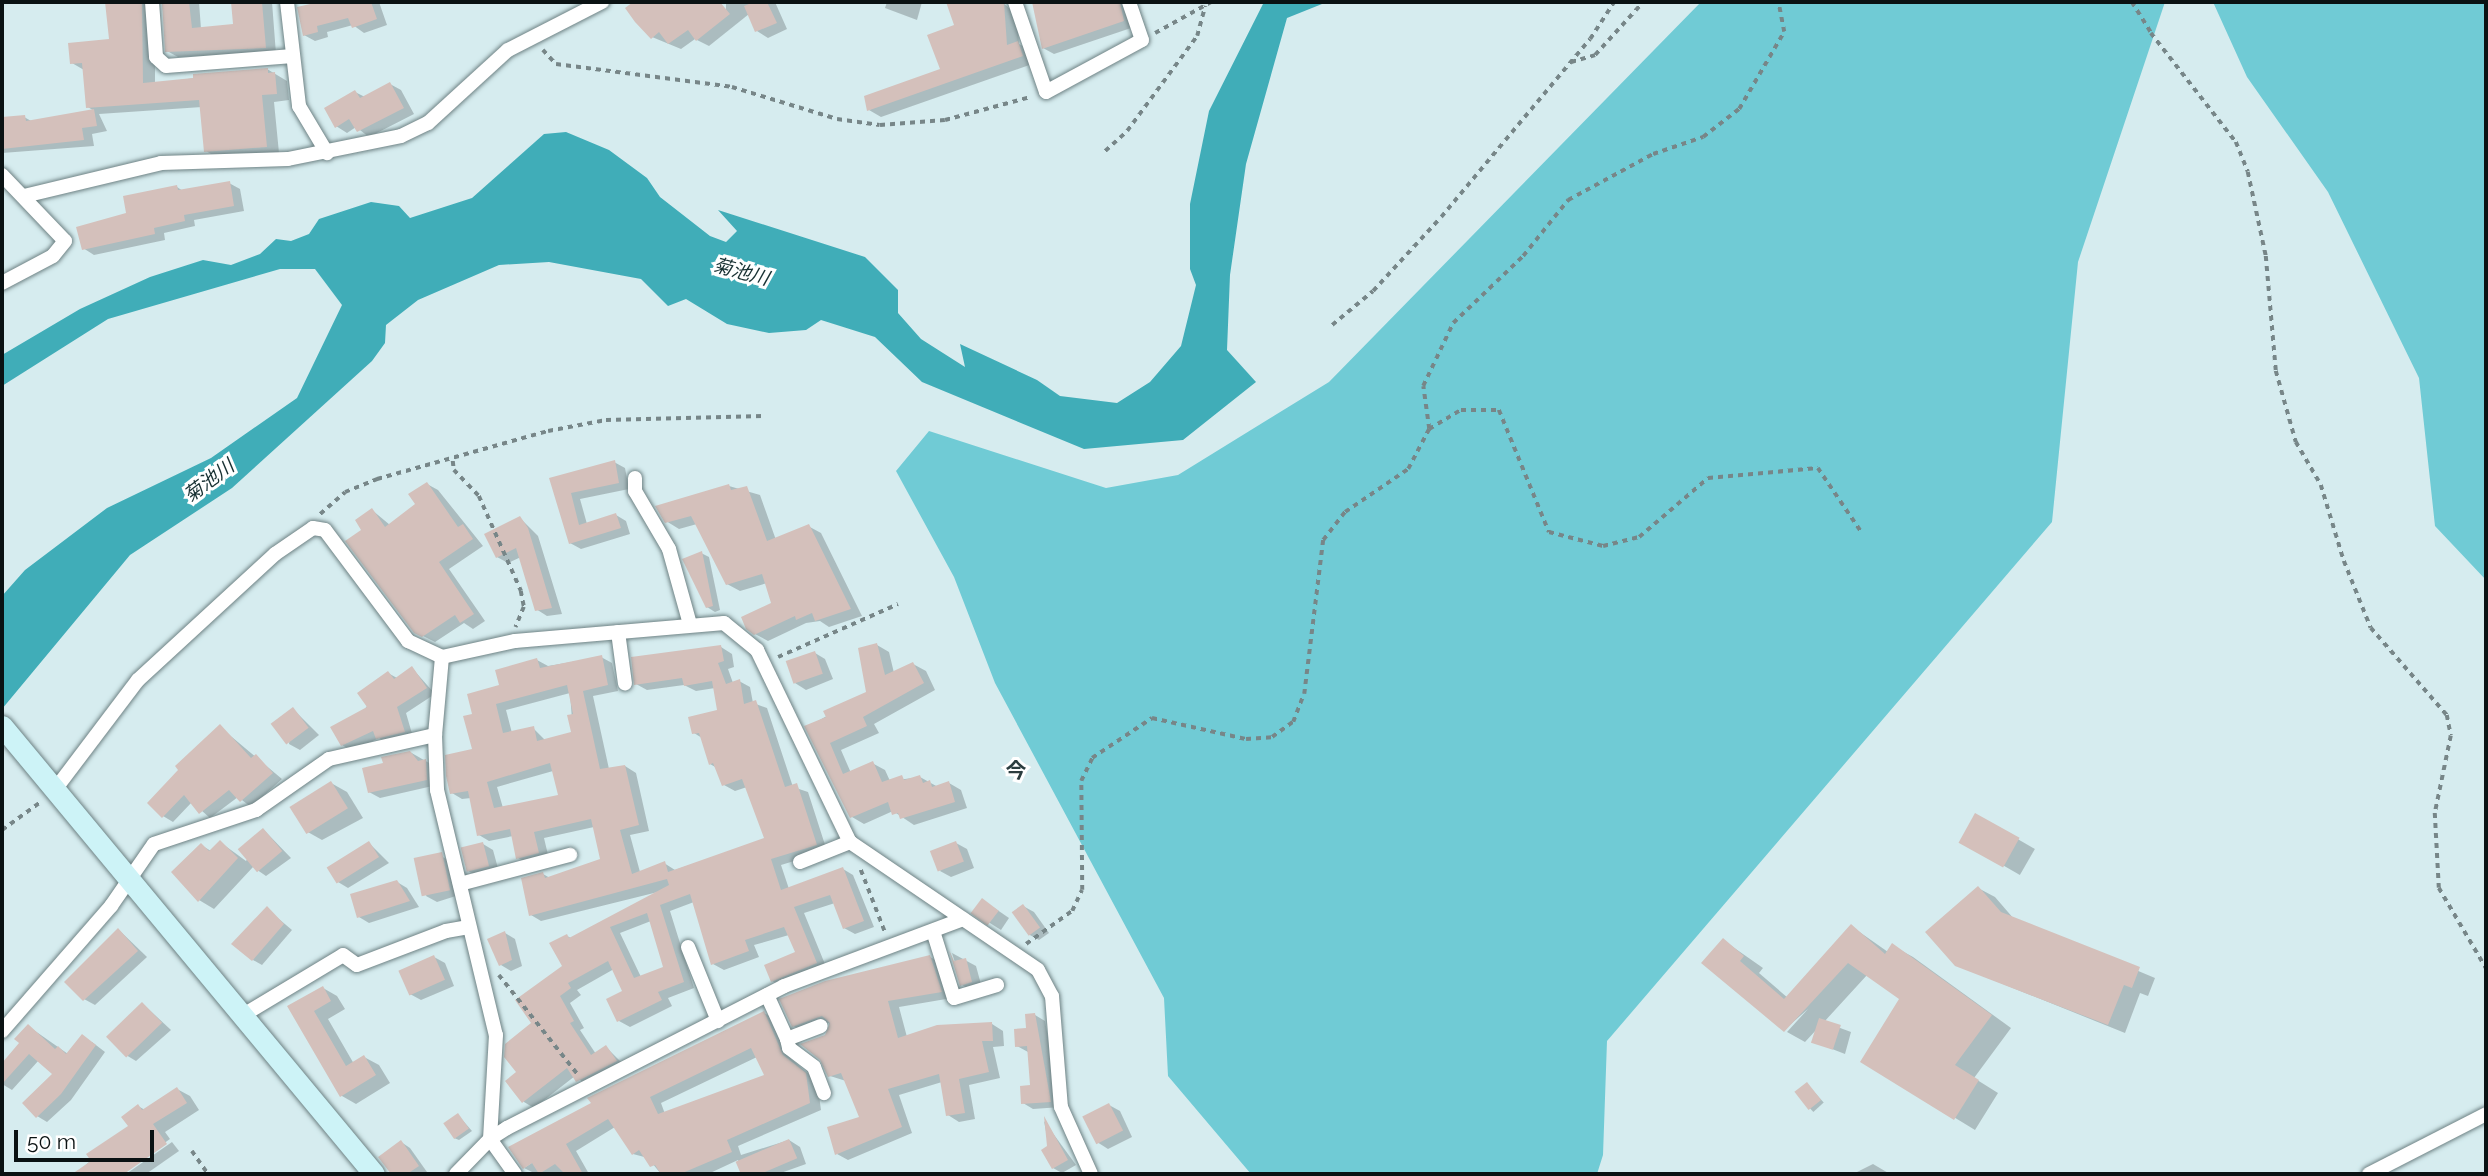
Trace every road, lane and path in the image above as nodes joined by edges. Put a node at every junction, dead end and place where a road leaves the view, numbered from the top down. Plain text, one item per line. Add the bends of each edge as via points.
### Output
1 (152, 2) edge
2 (286, 2) edge
3 (602, 2) edge
4 (1015, 2) edge
5 (1211, 2) edge
6 (1614, 2) edge
7 (1643, 2) edge
8 (1777, 2) edge
9 (2132, 2) edge
10 (1133, 3) edge
11 (1205, 6) junction
12 (534, 37) junction
13 (1142, 40) junction
14 (293, 56) junction
15 (1569, 63) junction
16 (1046, 92) junction
17 (1105, 151) dead end
18 (327, 153) junction
19 (2, 175) edge
20 (24, 196) junction
21 (2, 284) edge
22 (1332, 325) dead end
23 (763, 416) dead end
24 (1429, 429) junction
25 (453, 461) junction
26 (635, 478) dead end
27 (313, 528) junction
28 (1862, 533) dead end
29 (898, 604) dead end
30 (690, 624) junction
31 (618, 632) junction
32 (514, 641) junction
33 (442, 657) junction
34 (764, 665) junction
35 (625, 684) dead end
36 (2, 726) edge
37 (435, 735) junction
38 (54, 790) junction
39 (2, 830) edge
40 (850, 842) junction
41 (570, 855) dead end
42 (800, 863) dead end
43 (128, 881) junction
44 (460, 884) junction
45 (963, 919) junction
46 (469, 927) junction
47 (933, 931) junction
48 (688, 947) dead end
49 (891, 947) junction
50 (1017, 953) junction
51 (2486, 968) edge
52 (482, 970) junction
53 (998, 985) dead end
54 (767, 995) junction
55 (240, 1017) junction
56 (718, 1021) junction
57 (821, 1026) dead end
58 (2, 1031) edge
59 (787, 1039) junction
60 (587, 1088) junction
61 (824, 1093) dead end
62 (2486, 1114) edge
63 (490, 1139) junction
64 (192, 1151) dead end
65 (208, 1174) edge
66 (374, 1174) edge
67 (456, 1174) edge
68 (515, 1174) edge
69 (1091, 1174) edge
70 (2369, 1174) edge

1 - 14 street via 156,57 166,66
2 - 14 street
3 - 12 street
4 - 16 street
5 - 11 path
6 - 15 path
7 - 15 path via 1595,55
8 - 24 path via 1784,32 1739,109 1703,137 1653,154 1568,200 1523,256 1452,323 1423,386
9 - 51 path via 2235,142 2248,172 2266,256 2276,371 2296,442 2321,485 2371,628 2447,715 2451,736 2435,813 2439,888
10 - 13 street
11 - 13 path
11 - 17 path via 1197,36 1127,131
12 - 16 path via 556,64 732,87 837,119 880,125 945,120
12 - 18 street via 494,60 428,123 401,136
13 - 16 street
14 - 18 street via 299,106
15 - 22 path via 1441,217 1373,292
18 - 20 street via 161,163
19 - 20 street
20 - 21 street via 65,241 53,256
23 - 25 path via 606,419 548,431
24 - 28 path via 1461,410 1499,410 1549,532 1603,546 1639,537 1708,478 1818,468
24 - 50 path via 1408,469 1345,512 1323,540 1304,694 1293,722 1272,737 1246,739 1152,718 1092,758 1081,781 1082,890 1072,911
25 - 27 path via 345,492 324,507
25 - 32 path via 454,470 479,496 521,591 524,607
26 - 30 street via 635,491 669,549
27 - 33 street via 325,530 408,641
27 - 38 street via 275,554 138,680
29 - 34 path
30 - 31 street
30 - 34 street via 732,628 757,650
31 - 32 street
31 - 35 street
32 - 33 street
33 - 37 street
34 - 40 street
36 - 38 street
37 - 43 street via 328,759 256,810 154,844
37 - 44 street via 437,790
38 - 39 path
38 - 43 street
40 - 42 street
40 - 45 street
40 - 49 path
41 - 44 street
43 - 55 street
43 - 58 street via 32,1002
44 - 46 street
45 - 47 street
45 - 50 street
46 - 52 street
46 - 55 street via 446,931 357,965 343,955
47 - 49 street
47 - 53 street via 954,998
48 - 56 street
49 - 54 street
50 - 69 street via 1038,970 1052,996 1060,1107
52 - 60 path via 495,969
52 - 63 street via 496,1035
54 - 56 street
54 - 59 street
55 - 66 street
56 - 60 street
57 - 59 street
59 - 61 street via 789,1048 814,1067
60 - 63 street
62 - 70 street
63 - 67 street
63 - 68 street
64 - 65 path

